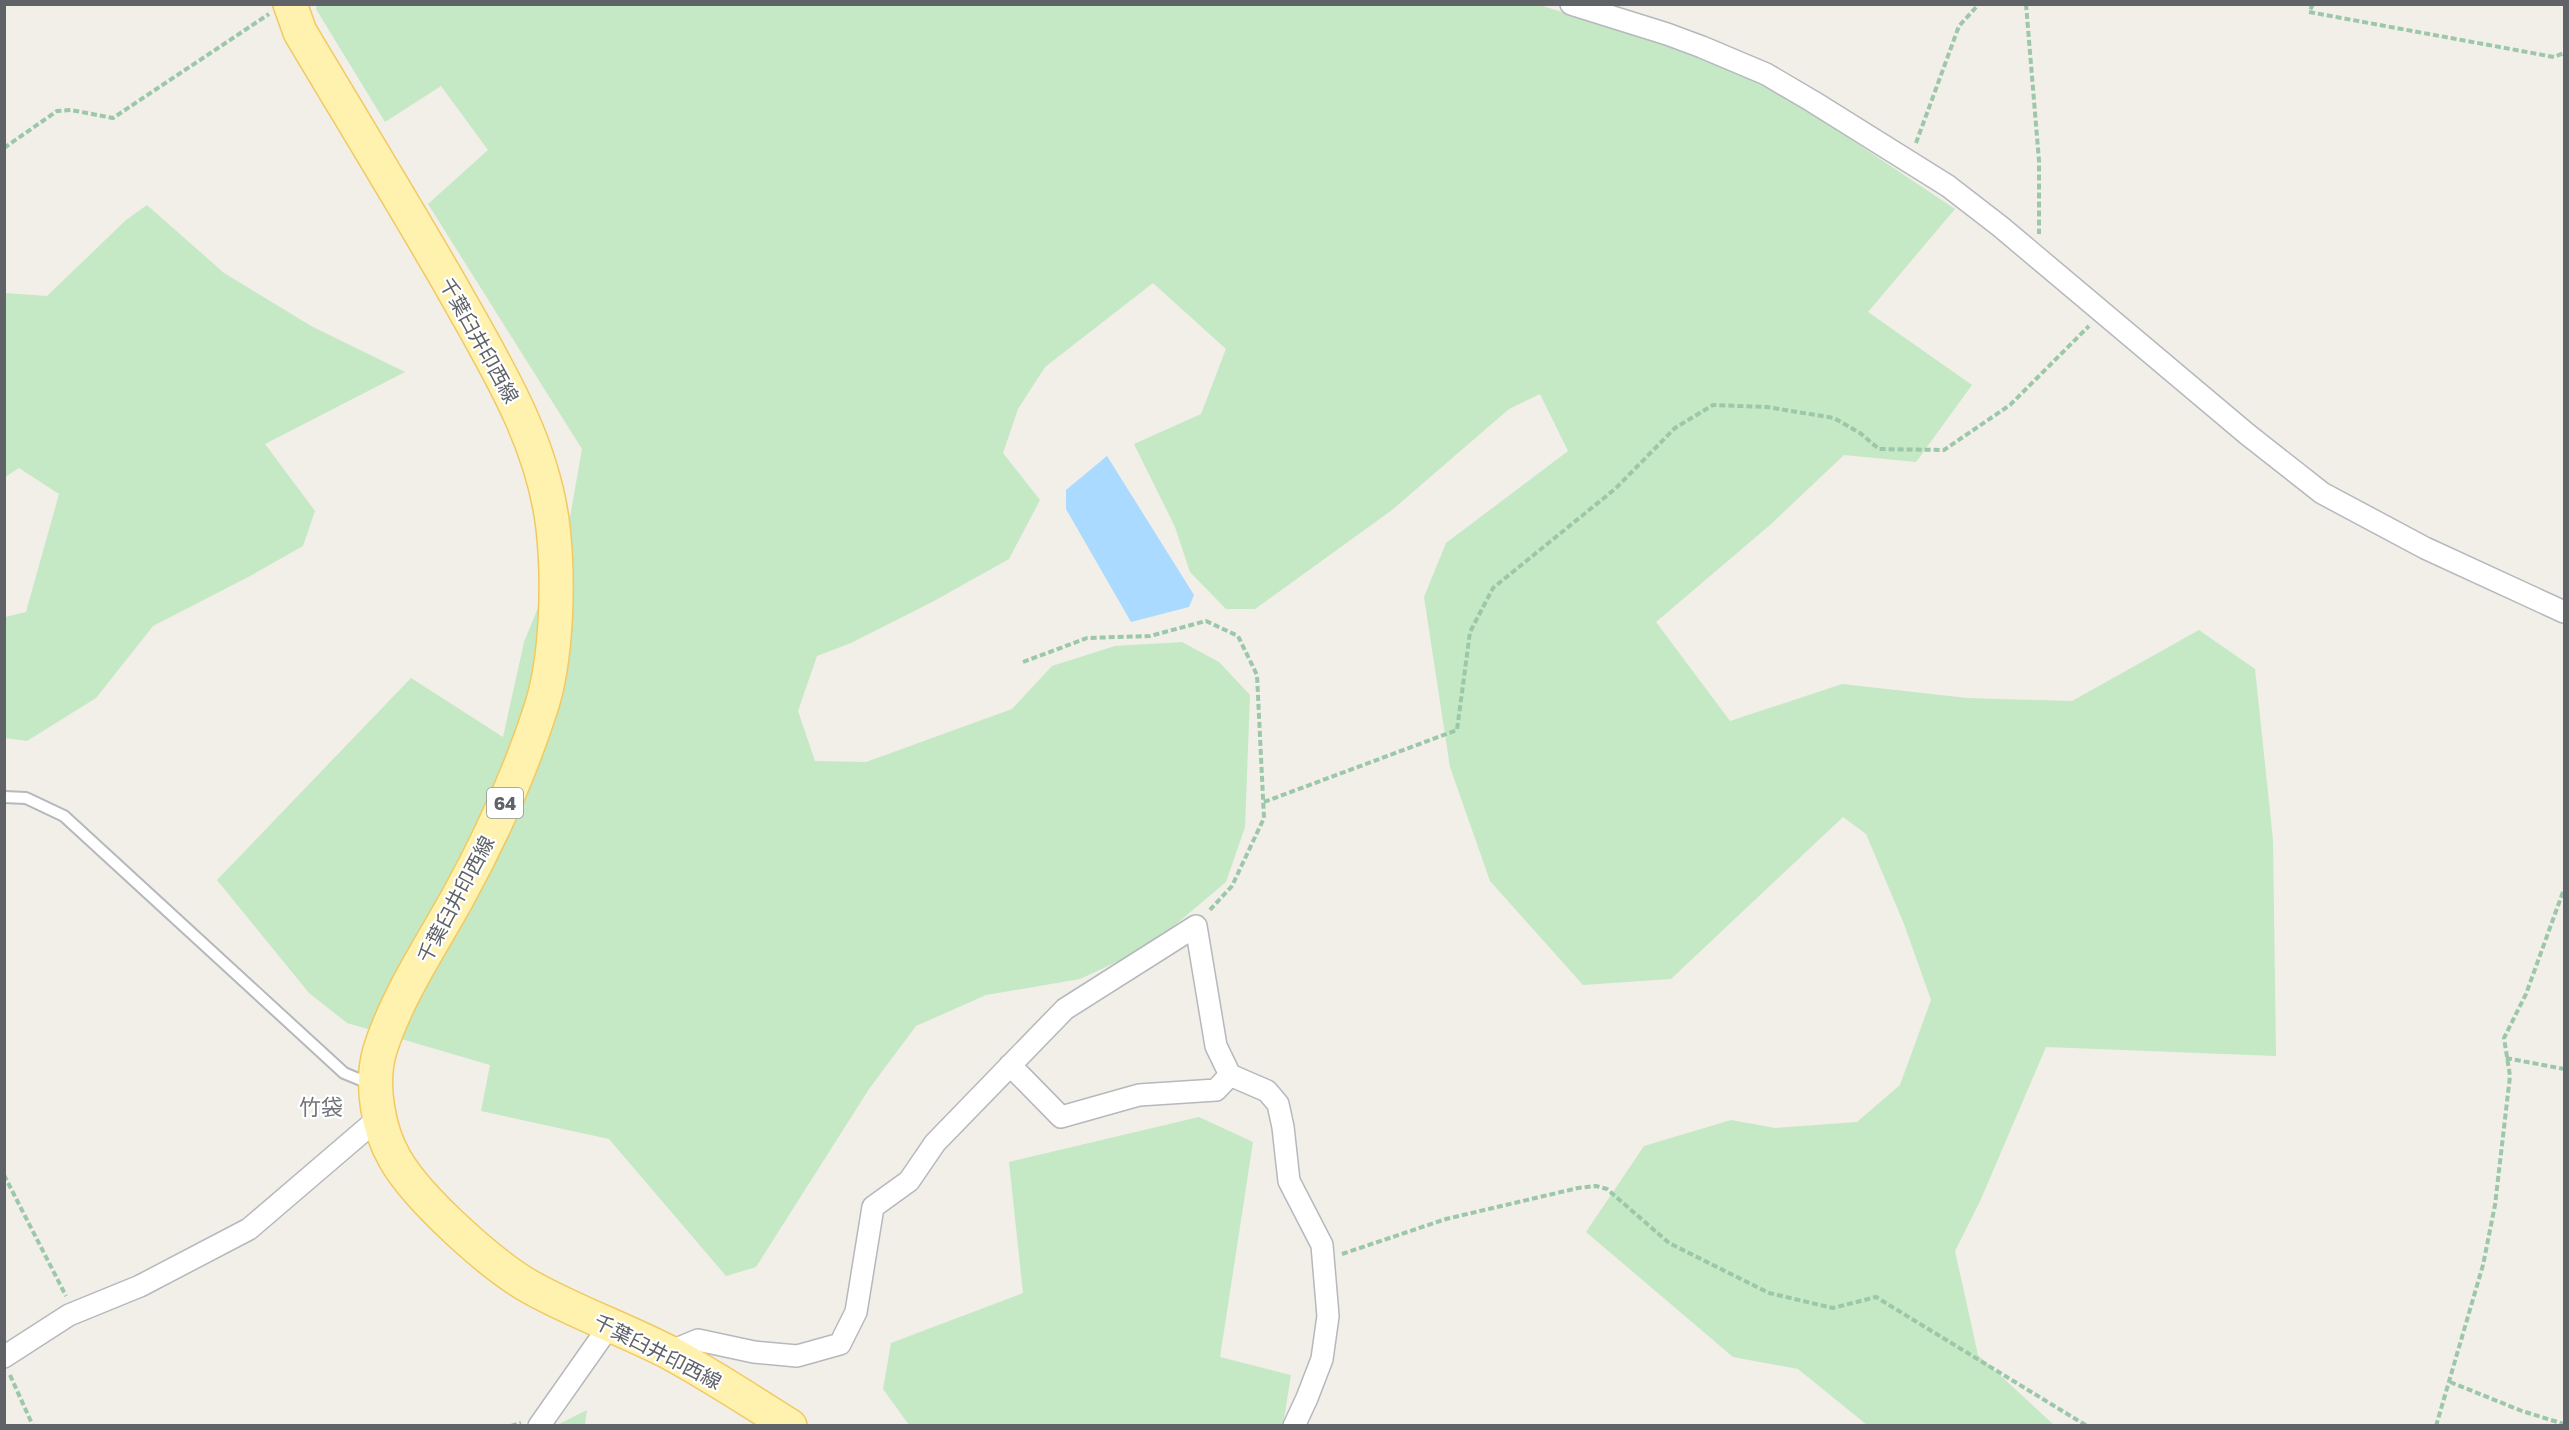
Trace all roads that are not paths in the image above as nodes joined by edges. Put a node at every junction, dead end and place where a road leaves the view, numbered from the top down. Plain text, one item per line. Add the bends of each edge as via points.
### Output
1 (1571, 4) edge
2 (282, 8) edge
3 (2565, 612) edge
4 (4, 797) edge
5 (1010, 1065) junction
6 (1230, 1075) junction
7 (378, 1101) junction
8 (610, 1324) junction
9 (671, 1354) junction
10 (7, 1365) edge
11 (539, 1425) edge
12 (790, 1425) edge
13 (1294, 1425) edge

1 - 3 street via 1667,34 1766,74 1910,161 1948,186 2038,258 2322,493 2425,548
2 - 7 main road, 千葉臼井印西線 / 64 via 396,191 511,392 539,465 553,527 554,640 542,704 505,803 400,1003 379,1054
4 - 7 lane via 26,798 64,816
5 - 6 street via 1061,1117 1139,1095 1216,1090
5 - 6 street via 1065,1009 1196,926 1216,1046
5 - 9 street via 934,1143 909,1181 873,1207 856,1312 840,1344 797,1356 698,1340
6 - 13 street via 1267,1091 1278,1104 1289,1181 1322,1245 1328,1316 1322,1359
7 - 8 main road, 千葉臼井印西線 / 64 via 386,1141 396,1162 447,1221 526,1285
7 - 10 street via 249,1229 140,1286 74,1313
8 - 9 main road, 千葉臼井印西線 / 64
8 - 11 street
9 - 12 main road, 千葉臼井印西線 / 64

